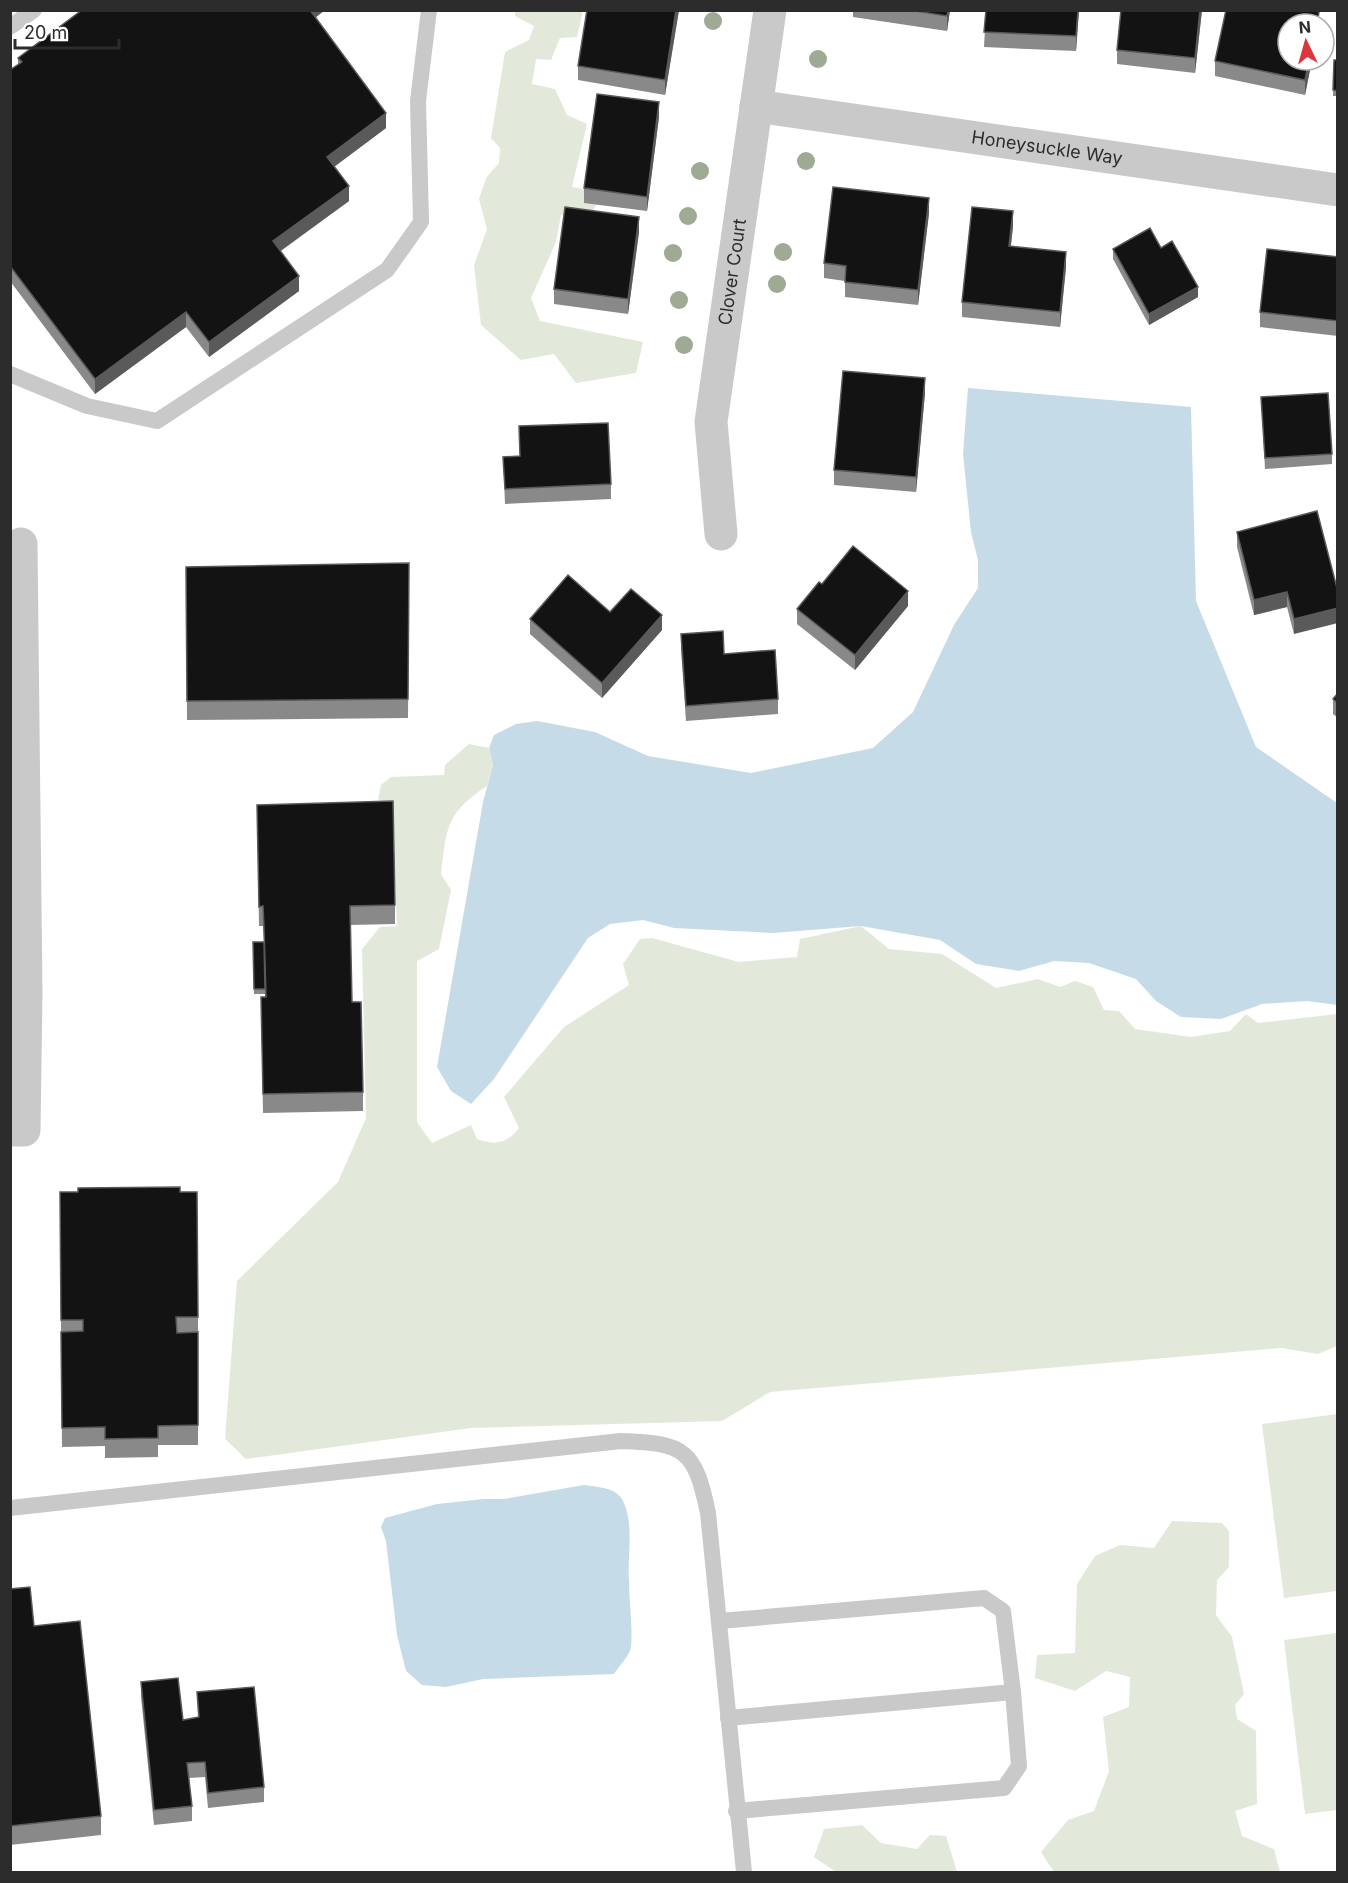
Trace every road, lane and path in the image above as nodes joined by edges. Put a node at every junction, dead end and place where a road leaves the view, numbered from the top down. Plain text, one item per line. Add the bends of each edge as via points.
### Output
1 (34, 10) edge
2 (429, 10) edge
3 (770, 10) edge
4 (10, 27) edge
5 (756, 106) junction
6 (1338, 190) edge
7 (10, 374) edge
8 (721, 534) dead end
9 (21, 544) dead end
10 (18, 993) edge
11 (10, 1130) edge
12 (10, 1508) edge
13 (720, 1621) junction
14 (1013, 1692) junction
15 (728, 1718) junction
16 (736, 1811) junction
17 (744, 1872) edge

1 - 4 lane
2 - 7 lane via 418,101 422,222 387,270 157,421 87,406
3 - 5 street, Clover Court
5 - 6 street, Honeysuckle Way
5 - 8 street, Clover Court via 711,422
9 - 10 street
10 - 11 street via 24,1130
12 - 13 lane via 621,1441 658,1443 680,1450 696,1466 708,1513
13 - 14 lane via 984,1598 1003,1611
13 - 15 lane
14 - 15 lane
14 - 16 lane via 1019,1766 1004,1788
15 - 16 lane
16 - 17 lane

